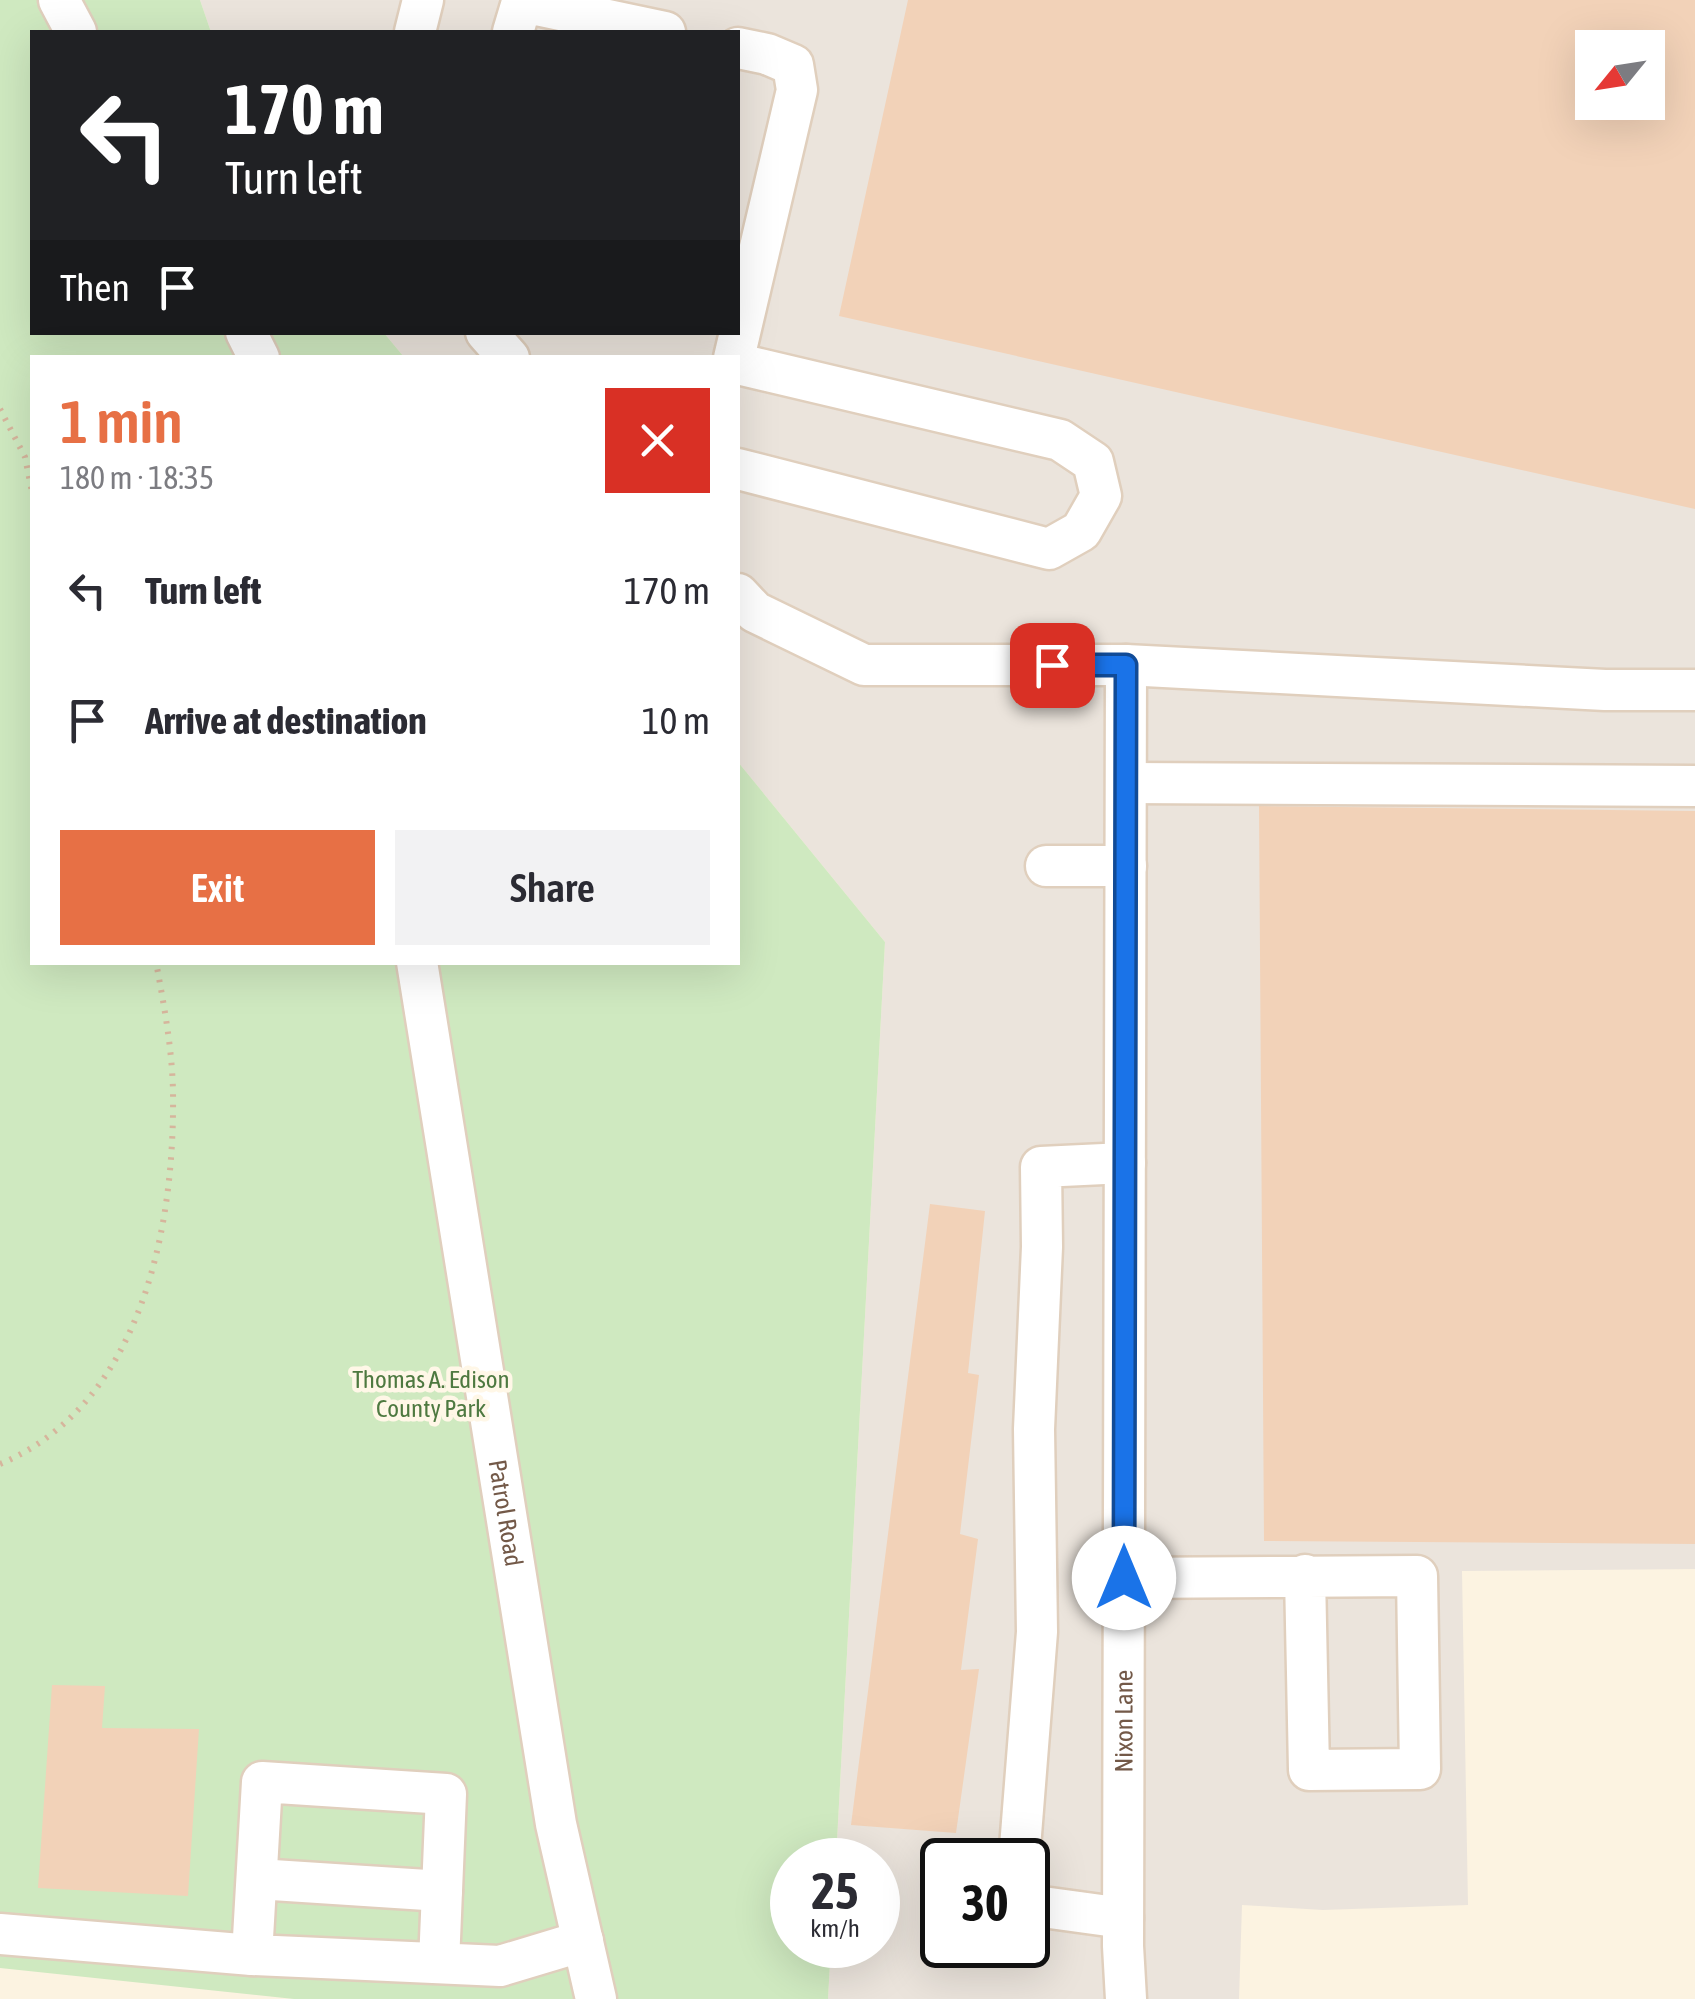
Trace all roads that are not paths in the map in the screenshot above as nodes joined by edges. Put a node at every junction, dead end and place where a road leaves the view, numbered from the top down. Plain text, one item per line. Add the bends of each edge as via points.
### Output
1 (59, 0) edge
2 (423, 0) edge
3 (75, 30) edge
4 (416, 30) edge
5 (514, 30) edge
6 (655, 30) edge
7 (740, 48) edge
8 (740, 310) edge
9 (489, 335) edge
10 (730, 349) edge
11 (506, 355) edge
12 (740, 470) edge
13 (740, 596) edge
14 (1126, 665) junction
15 (1695, 690) edge
16 (1127, 782) junction
17 (1695, 786) edge
18 (1046, 866) dead end
19 (1126, 866) junction
20 (416, 965) edge
21 (1125, 1163) junction
22 (1304, 1576) junction
23 (1124, 1578) junction
24 (1021, 1838) edge
25 (256, 1880) junction
26 (442, 1891) junction
27 (1050, 1908) edge
28 (1123, 1918) junction
29 (0, 1934) edge
30 (583, 1941) junction
31 (252, 1955) junction
32 (439, 1963) junction
33 (596, 1999) edge
34 (1126, 1999) edge

1 - 3 street
2 - 4 street
5 - 6 street via 522,2
7 - 8 street via 793,65 796,90
9 - 11 street
10 - 12 street via 1060,440 1093,462 1100,496 1081,531 1049,548
13 - 14 street via 755,612 864,664
14 - 15 street
14 - 16 street, Nixon Lane
16 - 17 street
16 - 19 street, Nixon Lane
18 - 19 street
19 - 21 street, Nixon Lane
20 - 30 street, Patrol Road via 522,1626
21 - 23 street, Nixon Lane
21 - 24 street via 1041,1167 1037,1632
22 - 22 street via 1417,1576 1420,1770 1309,1770
22 - 23 street
23 - 28 street, Nixon Lane
25 - 26 street
25 - 26 street via 262,1782 446,1794
25 - 31 street
26 - 32 street
27 - 28 street
28 - 34 street, Nixon Lane
29 - 31 street
30 - 32 street via 500,1966
30 - 33 street, Patrol Road
31 - 32 street

